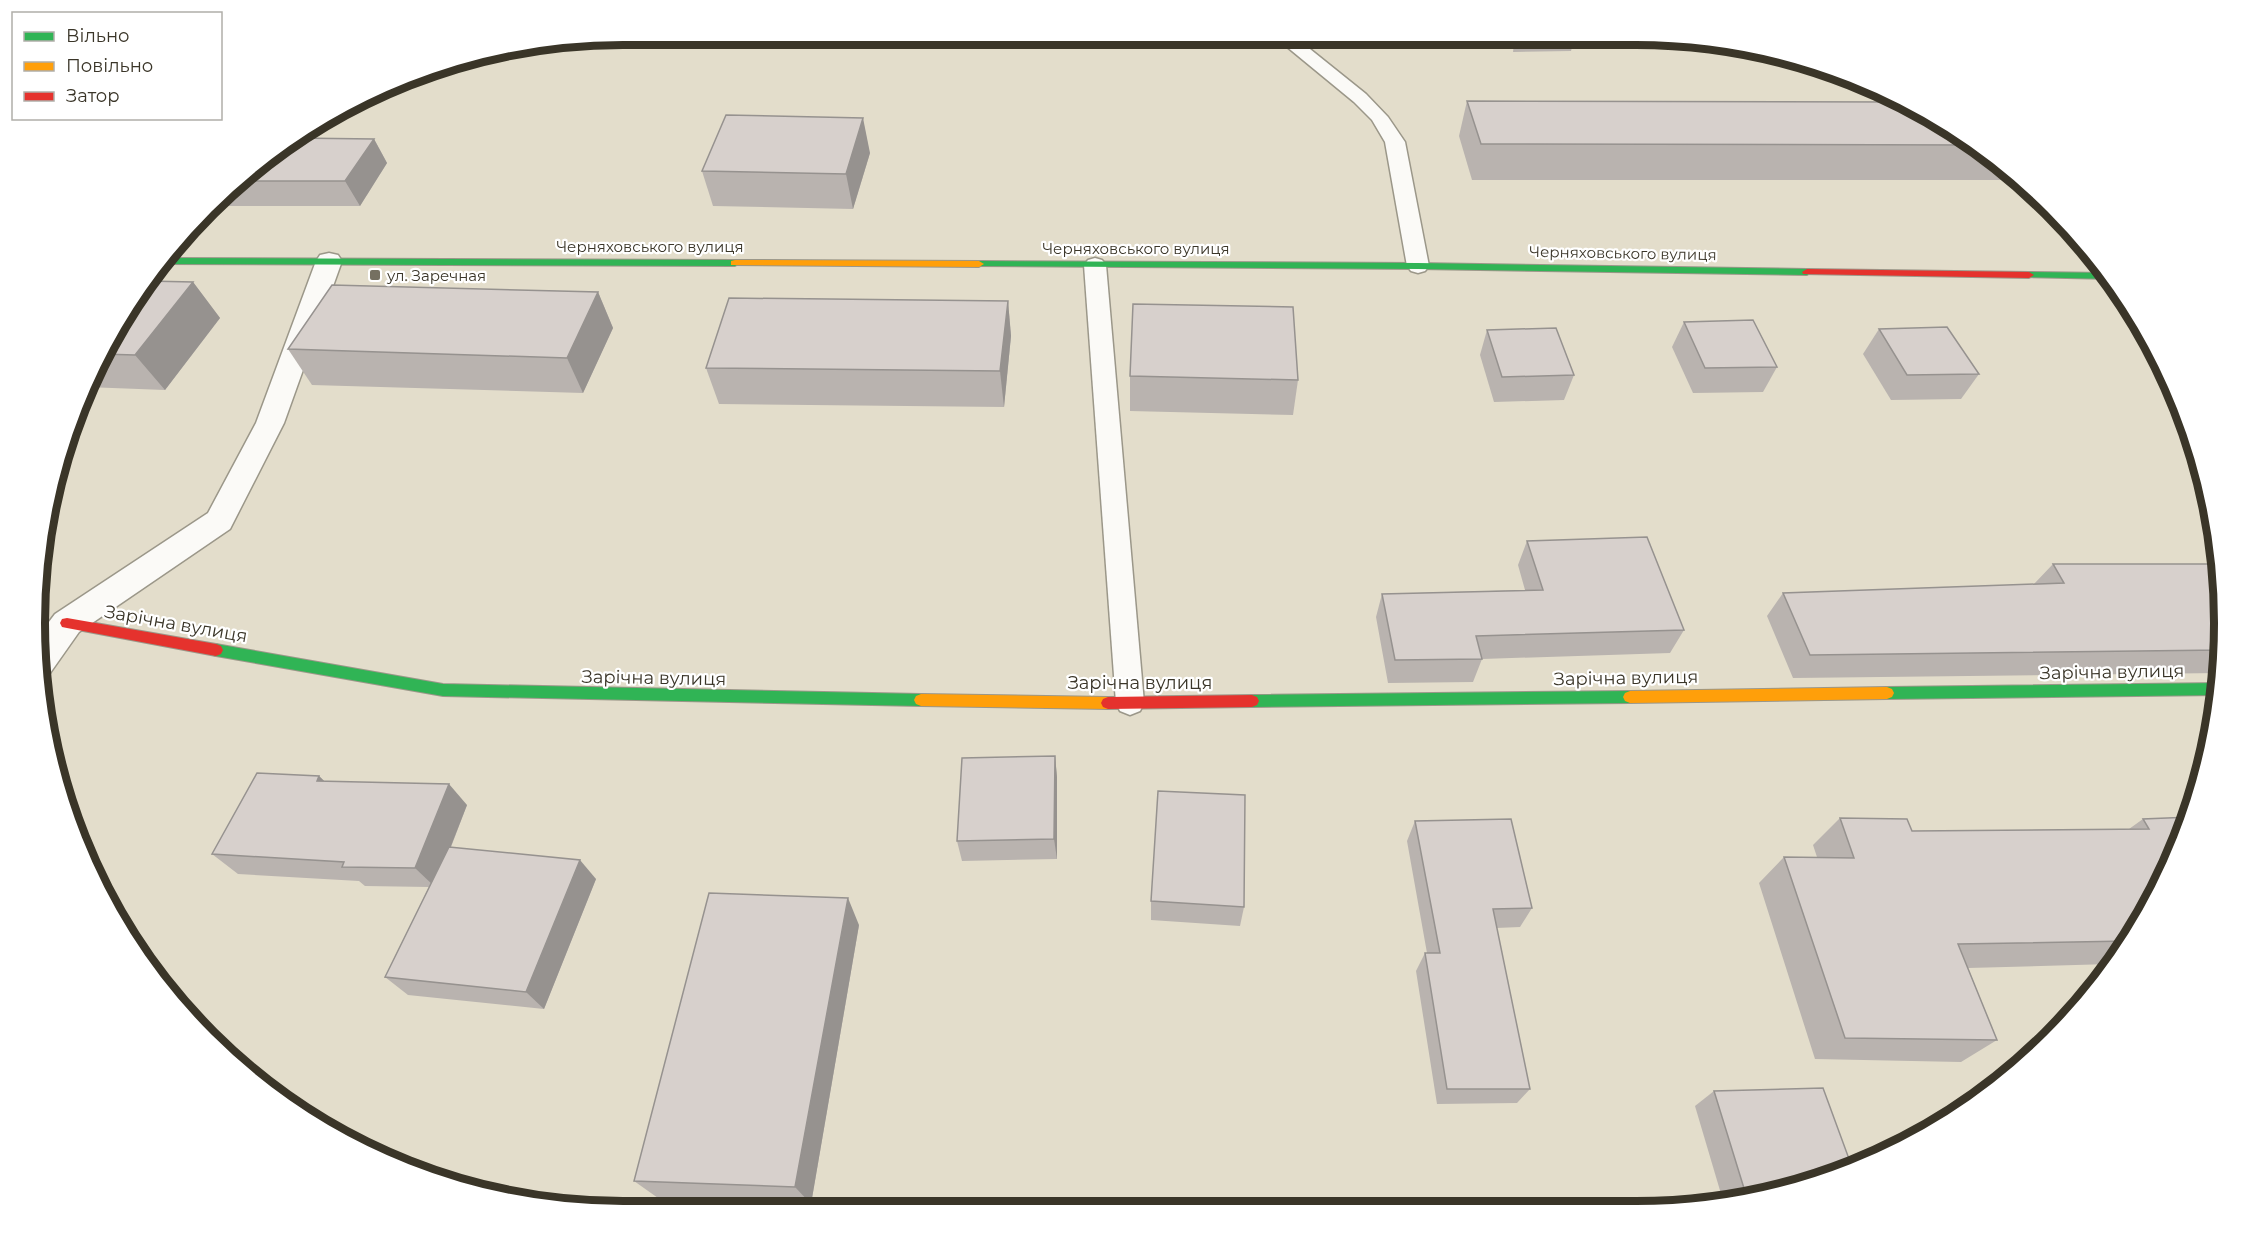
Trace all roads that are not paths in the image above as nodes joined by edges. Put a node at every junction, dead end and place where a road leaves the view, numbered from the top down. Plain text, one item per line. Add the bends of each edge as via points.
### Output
1 (1294, 45) edge
2 (172, 261) edge
3 (329, 261) junction
4 (1095, 265) junction
5 (1418, 266) junction
6 (2098, 276) edge
7 (67, 622) junction
8 (46, 652) edge
9 (2210, 689) edge
10 (1130, 703) junction

1 - 5 lane via 1360,98 1379,117 1395,142
2 - 3 street, Черняховського вулиця
3 - 4 street, Черняховського вулиця
3 - 7 street via 270,423 219,521
4 - 5 street, Черняховського вулиця
4 - 10 lane
5 - 6 street, Черняховського вулиця
7 - 8 street
7 - 10 street, Зарічна вулиця via 443,690
9 - 10 street, Зарічна вулиця

